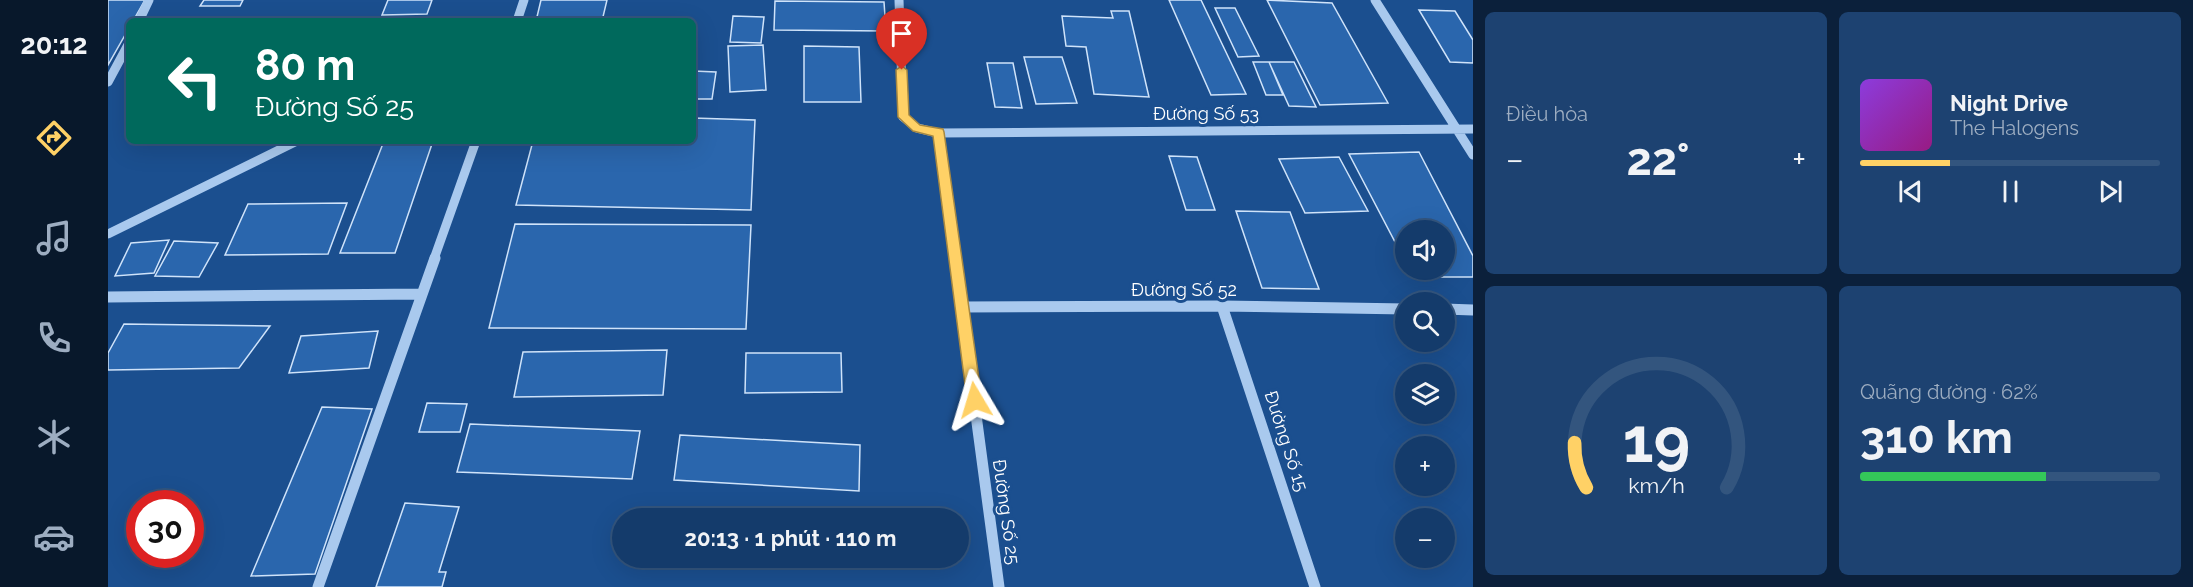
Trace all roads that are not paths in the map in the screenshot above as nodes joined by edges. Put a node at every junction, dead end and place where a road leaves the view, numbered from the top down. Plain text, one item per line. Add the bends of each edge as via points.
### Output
1 (149, 0) edge
2 (524, 0) edge
3 (898, 0) edge
4 (1376, 0) edge
5 (140, 18) edge
6 (518, 18) edge
7 (126, 49) edge
8 (108, 82) edge
9 (1458, 129) junction
10 (1473, 129) edge
11 (938, 132) junction
12 (291, 144) edge
13 (475, 144) edge
14 (1473, 155) edge
15 (108, 234) edge
16 (422, 294) junction
17 (108, 297) edge
18 (1222, 306) junction
19 (962, 307) junction
20 (1395, 309) edge
21 (1455, 309) edge
22 (1473, 310) edge
23 (318, 587) edge
24 (999, 587) edge
25 (1315, 587) edge

1 - 5 street
2 - 6 street
3 - 11 street via 903,117 917,128
4 - 9 street
7 - 8 street
9 - 10 street, Đường Số 53
9 - 11 street, Đường Số 53
9 - 14 street
11 - 19 street, Đường Số 25
12 - 15 street
13 - 16 street
16 - 17 street
16 - 23 street
18 - 19 street, Đường Số 52
18 - 20 street, Đường Số 52
18 - 25 street, Đường Số 15
19 - 24 street, Đường Số 25
21 - 22 street

